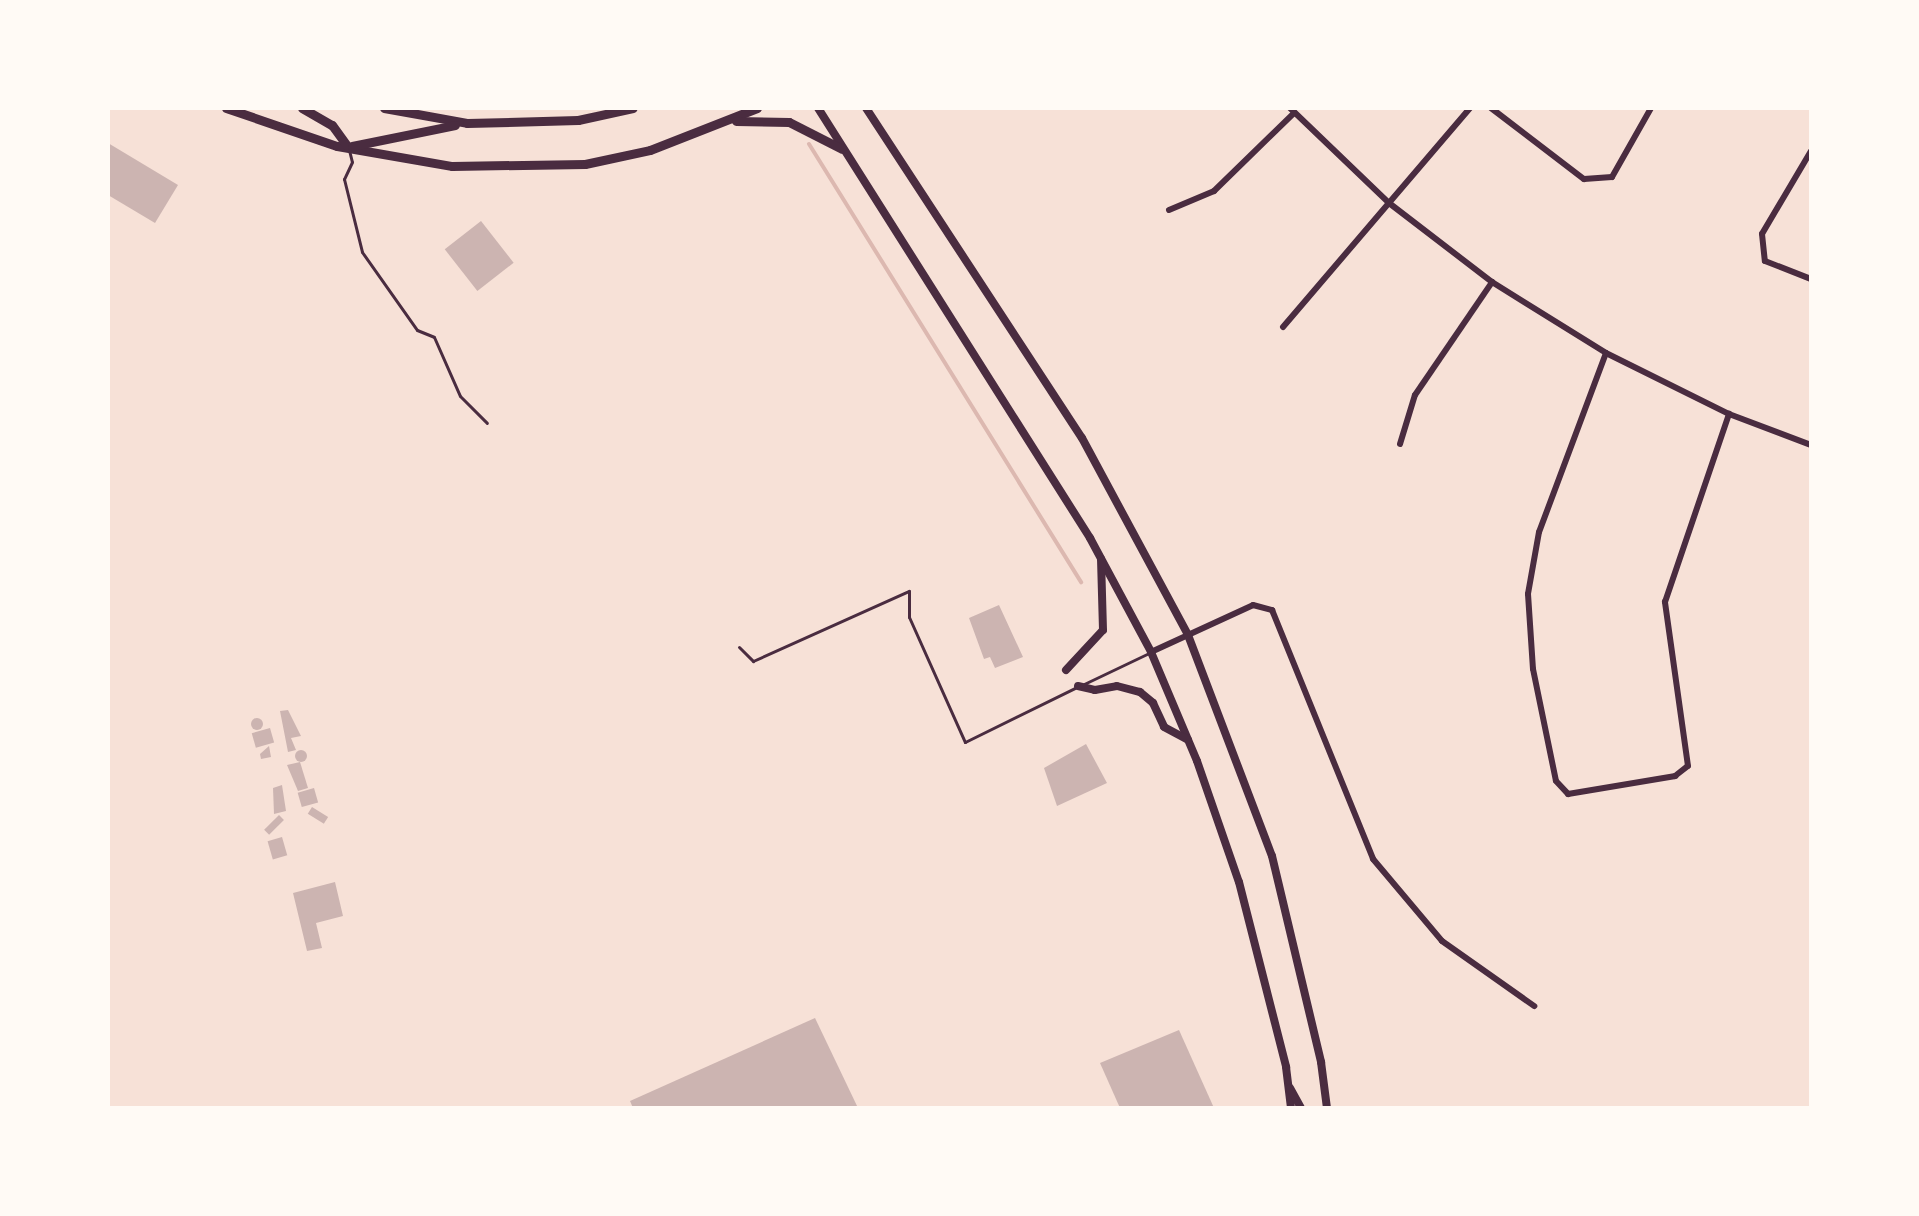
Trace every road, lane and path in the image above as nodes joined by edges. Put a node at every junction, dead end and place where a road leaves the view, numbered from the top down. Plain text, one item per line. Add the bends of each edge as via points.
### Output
1 (226, 108) edge
2 (302, 108) edge
3 (384, 108) edge
4 (633, 108) edge
5 (757, 108) edge
6 (818, 108) edge
7 (866, 108) edge
8 (1470, 108) edge
9 (1491, 108) edge
10 (1651, 108) edge
11 (1292, 111) edge
12 (728, 121) junction
13 (467, 123) junction
14 (348, 147) junction
15 (842, 149) junction
16 (1811, 151) edge
17 (1389, 203) junction
18 (1169, 210) dead end
19 (1811, 279) edge
20 (1492, 282) junction
21 (1283, 327) dead end
22 (1606, 353) junction
23 (1729, 414) junction
24 (487, 423) dead end
25 (1400, 444) dead end
26 (1811, 445) edge
27 (1101, 559) junction
28 (1188, 635) junction
29 (739, 647) dead end
30 (1151, 652) junction
31 (1066, 670) dead end
32 (1078, 686) junction
33 (1189, 741) junction
34 (1534, 1006) dead end
35 (1288, 1083) junction
36 (1291, 1108) edge
37 (1301, 1108) edge
38 (1327, 1108) edge

1 - 14 main road
2 - 14 main road via 332,125
3 - 13 main road
4 - 13 main road via 578,120
5 - 12 main road
6 - 15 main road
7 - 28 main road via 1082,438
8 - 17 street
9 - 10 street via 1584,179 1612,177
11 - 17 street
11 - 18 street via 1214,191
12 - 14 main road via 650,150 585,164 452,166
12 - 15 main road via 789,122
13 - 14 main road
14 - 24 lane via 352,162 344,179 362,252 417,330 434,337 460,396
15 - 27 main road
16 - 19 street via 1762,234 1765,261
17 - 20 street
17 - 21 street
20 - 22 street
20 - 25 street via 1415,395
22 - 23 street
22 - 23 street via 1539,532 1528,594 1533,669 1546,734 1556,781 1568,794 1675,776 1688,766 1665,602
23 - 26 street
27 - 30 main road
27 - 31 main road via 1103,630
28 - 30 street
28 - 34 street via 1253,605 1272,610 1373,859 1442,941
28 - 38 main road via 1272,856
29 - 32 lane via 753,661 909,591 909,617 965,742
30 - 32 lane
30 - 33 main road
32 - 33 main road via 1140,692 1153,703 1164,727
33 - 35 main road via 1239,882
35 - 36 main road
35 - 37 main road

